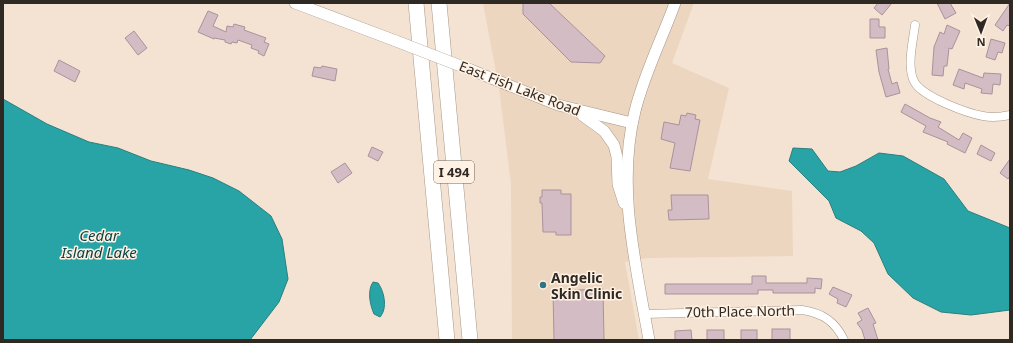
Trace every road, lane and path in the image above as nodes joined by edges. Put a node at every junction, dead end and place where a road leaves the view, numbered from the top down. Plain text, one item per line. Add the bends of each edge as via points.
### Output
1 (294, 3) edge
2 (416, 3) edge
3 (439, 3) edge
4 (675, 3) edge
5 (915, 25) dead end
6 (576, 111) junction
7 (1010, 115) edge
8 (632, 123) junction
9 (628, 215) junction
10 (644, 314) junction
11 (447, 340) edge
12 (470, 340) edge
13 (649, 340) edge
14 (844, 340) edge

1 - 6 street, East Fish Lake Road, bridge
2 - 11 highway, I 494
3 - 12 highway, I 494
4 - 8 street via 641,90
5 - 7 street via 912,73 922,90 932,97 982,116 992,118
6 - 8 street, East Fish Lake Road
6 - 9 street via 604,131 614,145 618,184
8 - 9 street via 627,172
9 - 10 street
10 - 13 street
10 - 14 street, 70th Place North via 813,311 833,322

